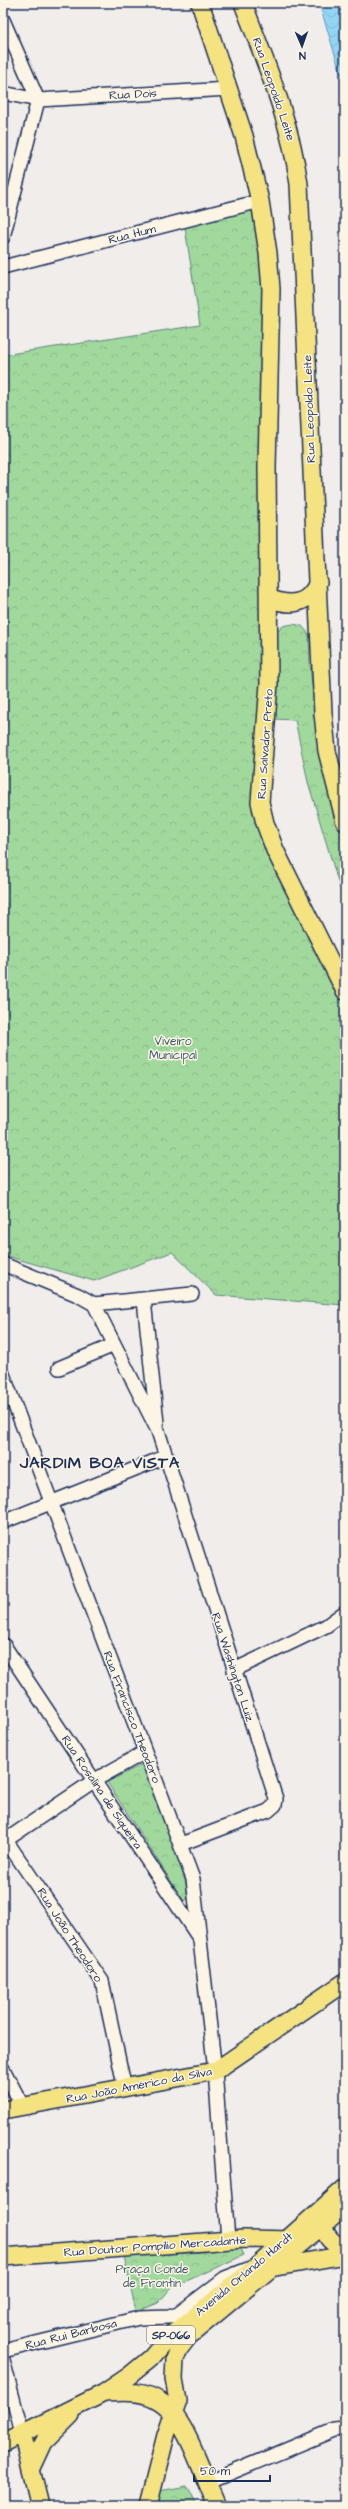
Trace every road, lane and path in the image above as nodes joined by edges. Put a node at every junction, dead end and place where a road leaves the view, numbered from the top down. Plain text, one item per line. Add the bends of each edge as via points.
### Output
1 (200, 3) edge
2 (243, 3) edge
3 (3, 20) edge
4 (229, 89) junction
5 (3, 93) edge
6 (38, 100) junction
7 (260, 201) junction
8 (3, 237) edge
9 (3, 268) edge
10 (269, 605) junction
11 (314, 606) junction
12 (345, 822) edge
13 (345, 991) edge
14 (3, 1264) edge
15 (192, 1294) dead end
16 (144, 1300) junction
17 (94, 1304) junction
18 (114, 1345) junction
19 (60, 1368) dead end
20 (3, 1374) edge
21 (158, 1431) junction
22 (167, 1456) junction
23 (52, 1503) junction
24 (3, 1522) edge
25 (345, 1612) edge
26 (3, 1644) edge
27 (234, 1670) junction
28 (145, 1752) junction
29 (95, 1780) junction
30 (4, 1838) edge
31 (181, 1844) junction
32 (201, 1941) junction
33 (345, 1982) edge
34 (3, 2068) edge
35 (215, 2071) junction
36 (125, 2089) junction
37 (22, 2107) junction
38 (3, 2110) edge
39 (345, 2188) edge
40 (345, 2207) edge
41 (324, 2226) junction
42 (286, 2239) junction
43 (228, 2240) junction
44 (306, 2241) junction
45 (345, 2247) edge
46 (345, 2255) edge
47 (3, 2257) edge
48 (256, 2267) junction
49 (275, 2267) junction
50 (139, 2318) junction
51 (170, 2336) junction
52 (3, 2351) edge
53 (3, 2360) edge
54 (104, 2393) junction
55 (86, 2402) junction
56 (174, 2413) junction
57 (345, 2429) edge
58 (22, 2433) junction
59 (3, 2443) edge
60 (31, 2470) junction
61 (206, 2483) junction
62 (40, 2506) edge
63 (148, 2506) edge
64 (217, 2506) edge

1 - 4 main road, Rua Salvador Preto
2 - 11 main road, Rua Leopoldo Leite via 294,145 299,184 318,582 314,593
3 - 6 street
4 - 6 street, Rua Dois
4 - 7 main road, Rua Salvador Preto
5 - 6 street, Rua Dois
6 - 8 street
7 - 9 street, Rua Hum
7 - 10 main road, Rua Salvador Preto via 271,289 267,467
10 - 11 main road via 282,602
10 - 13 main road, Rua Salvador Preto via 268,717 260,802 275,850
11 - 12 main road via 327,751
14 - 17 street
15 - 16 street
16 - 17 street
16 - 21 street, Rua Washington Luiz
17 - 18 street, Rua Washington Luiz
18 - 19 street
18 - 21 street, Rua Washington Luiz
20 - 23 street, Rua Francisco Theodoro
21 - 22 street, Rua Washington Luiz
22 - 23 street
22 - 27 street, Rua Washington Luiz
23 - 24 street
23 - 28 street, Rua Francisco Theodoro
25 - 27 street via 326,1626
26 - 29 street, Rua Rosalina de Siqueira
27 - 31 street, Rua Washington Luiz via 275,1794 275,1805 268,1811
28 - 29 street
28 - 31 street, Rua Francisco Theodoro
29 - 30 street
29 - 32 street, Rua Rosalina de Siqueira
30 - 36 street, Rua João Theodoro via 102,1981
31 - 32 street, Rua Francisco Theodoro via 193,1879
32 - 35 street, Rua Francisco Theodoro
33 - 35 main road, Rua João Américo da Silva
34 - 37 street
35 - 36 main road, Rua João Américo da Silva
35 - 43 street, Rua Francisco Theodoro
36 - 37 main road, Rua João Américo da Silva
37 - 38 main road, Rua João Américo da Silva
39 - 42 main road, Avenida Orlando Hardt
40 - 41 main road, Avenida Orlando Hardt
41 - 44 main road, Avenida Orlando Hardt
41 - 45 main road via 332,2241
42 - 43 main road, Rua Doutor Pompílio Mercadante
42 - 44 main road, Rua Doutor Pompílio Mercadante
42 - 48 main road, Avenida Orlando Hardt
43 - 47 main road, Rua Doutor Pompílio Mercadante
44 - 49 main road, Avenida Orlando Hardt
46 - 49 main road
48 - 49 main road
48 - 50 street via 225,2278 178,2314 169,2317
48 - 51 main road, Avenida Orlando Hardt / SP-066
49 - 56 main road, Avenida Orlando Hardt via 190,2336 179,2348 173,2369 178,2401
50 - 51 street via 158,2324
50 - 52 street, Rua Rui Barbosa
51 - 54 main road, Avenida Orlando Hardt / SP-066 via 142,2367
53 - 58 street
54 - 55 main road, Avenida Orlando Hardt / SP-066
54 - 56 main road via 129,2391 145,2394 161,2402
55 - 58 main road, SP-066
55 - 60 main road via 44,2442
56 - 61 main road via 184,2430
56 - 63 main road, Avenida Orlando Hardt
57 - 61 street via 334,2430
58 - 59 main road, SP-066
58 - 60 main road
60 - 62 main road
61 - 64 main road

